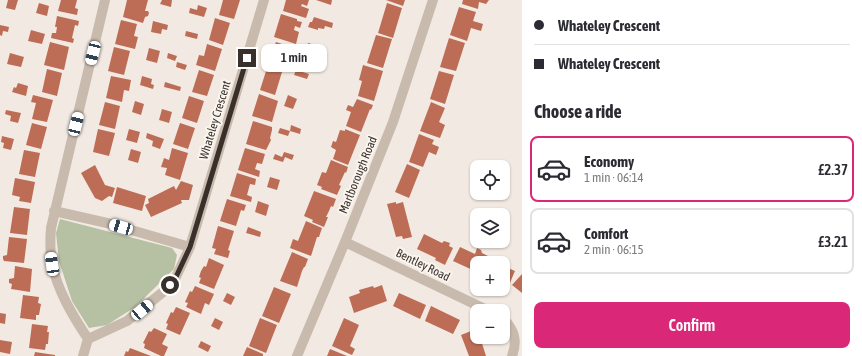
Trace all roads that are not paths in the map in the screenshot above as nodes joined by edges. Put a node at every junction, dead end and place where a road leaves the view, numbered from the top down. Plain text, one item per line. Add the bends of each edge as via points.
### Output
1 (105, 0) edge
2 (264, 0) edge
3 (432, 0) edge
4 (54, 211) junction
5 (345, 242) junction
6 (190, 247) junction
7 (474, 304) edge
8 (510, 327) edge
9 (88, 339) junction
10 (83, 356) edge
11 (297, 356) edge
12 (512, 356) edge

1 - 4 street
2 - 6 street, Whateley Crescent
3 - 5 street, Marlborough Road via 393,122
4 - 6 street
4 - 9 street via 50,242 52,264 70,310
5 - 7 street, Bentley Road
5 - 11 street, Marlborough Road
6 - 9 street, Whateley Crescent via 176,277 163,292 127,321
8 - 12 street via 515,339
9 - 10 street

